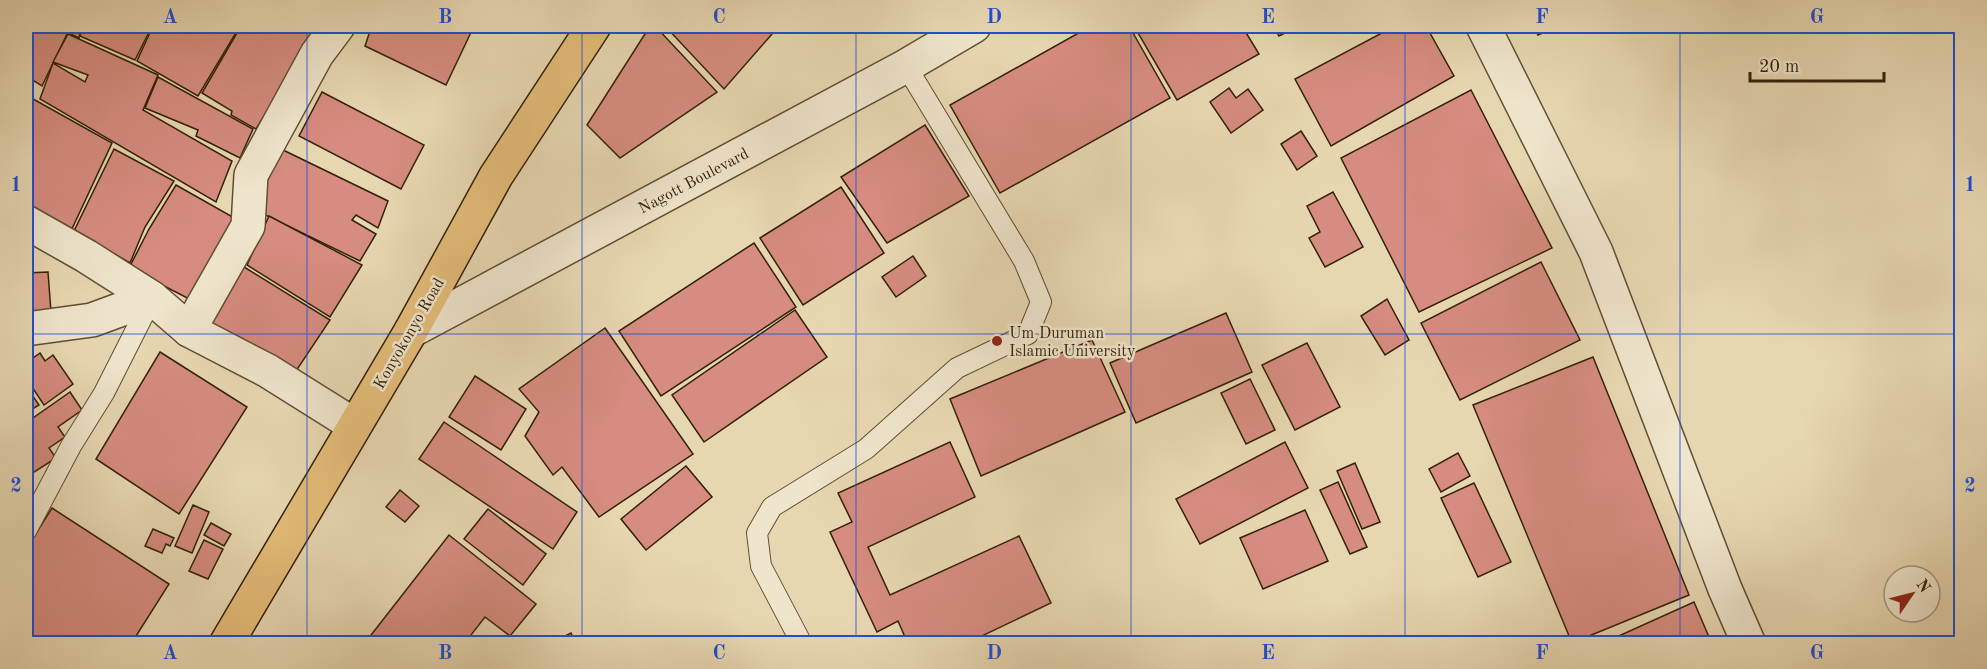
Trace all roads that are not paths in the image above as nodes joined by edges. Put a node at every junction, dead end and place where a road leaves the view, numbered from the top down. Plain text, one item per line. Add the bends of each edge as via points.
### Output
1 (338, 26) edge
2 (594, 26) edge
3 (974, 26) edge
4 (1483, 26) edge
5 (906, 66) junction
6 (26, 222) edge
7 (152, 298) junction
8 (26, 329) edge
9 (189, 330) junction
10 (411, 331) junction
11 (354, 425) junction
12 (26, 531) edge
13 (226, 644) edge
14 (802, 644) edge
15 (1749, 644) edge

1 - 9 street via 317,54 251,175 248,226
2 - 10 main road, Konyokonyo Road via 496,176
3 - 5 street, Nagott Boulevard
4 - 15 street via 1596,252
5 - 10 street, Nagott Boulevard
5 - 14 lane via 1024,261 1041,302 1028,334 957,368 866,448 772,507 757,533 761,566
6 - 7 street
7 - 8 street via 92,320
7 - 9 street
7 - 12 lane
9 - 11 street via 268,371
10 - 11 main road, Konyokonyo Road
11 - 13 main road, Konyokonyo Road

